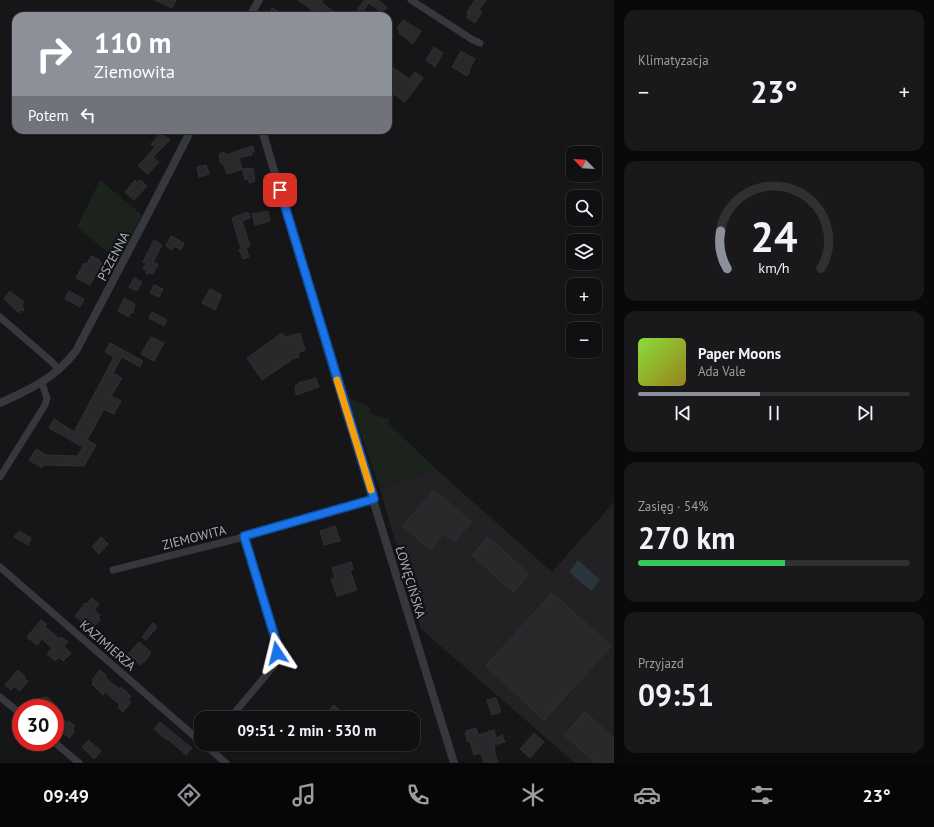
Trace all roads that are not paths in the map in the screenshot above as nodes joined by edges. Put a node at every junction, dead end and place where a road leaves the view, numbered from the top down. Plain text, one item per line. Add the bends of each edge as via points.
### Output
1 (259, 0) edge
2 (411, 0) edge
3 (252, 12) edge
4 (480, 43) dead end
5 (189, 134) edge
6 (263, 134) edge
7 (0, 317) edge
8 (59, 370) junction
9 (42, 383) junction
10 (0, 403) edge
11 (0, 477) edge
12 (374, 499) junction
13 (244, 536) junction
14 (0, 567) edge
15 (113, 570) dead end
16 (0, 696) edge
17 (12, 706) edge
18 (236, 711) edge
19 (194, 735) edge
20 (64, 750) edge
21 (213, 751) edge
22 (79, 763) edge
23 (226, 763) edge
24 (454, 763) edge

1 - 3 street
2 - 4 street
5 - 8 street, PSZENNA via 86,334
6 - 12 street, ŁOWĘCIŃSKA
7 - 8 street
8 - 9 street, PSZENNA
9 - 10 street, PSZENNA
9 - 11 street via 47,398 45,405
12 - 13 street, ZIEMOWITA
12 - 24 street, ŁOWĘCIŃSKA
13 - 15 street, ZIEMOWITA
13 - 18 street via 277,649 273,667
14 - 19 street, KAZIMIERZA
16 - 17 street
20 - 22 street
21 - 23 street, KAZIMIERZA

